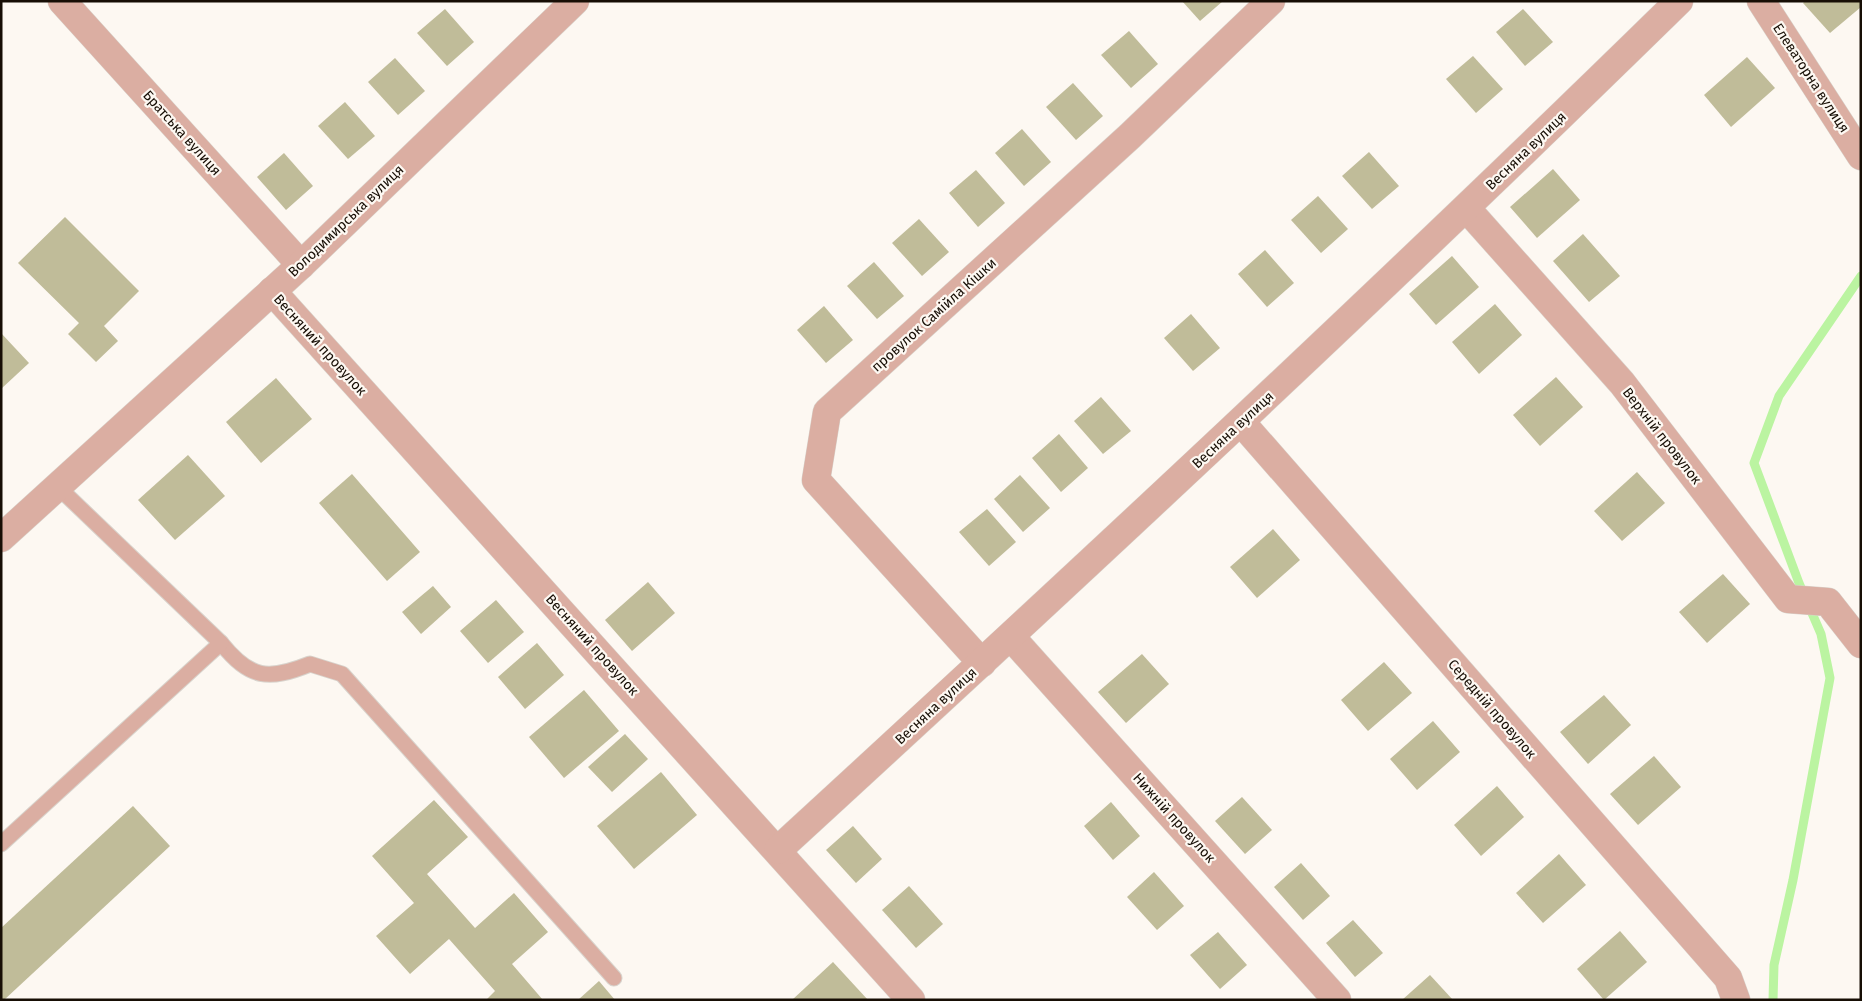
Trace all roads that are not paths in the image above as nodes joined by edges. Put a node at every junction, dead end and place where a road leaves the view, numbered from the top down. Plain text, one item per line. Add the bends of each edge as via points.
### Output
1 (62, 1) edge
2 (575, 1) edge
3 (1271, 1) edge
4 (1679, 1) edge
5 (1761, 1) edge
6 (1861, 156) edge
7 (1467, 209) junction
8 (301, 265) junction
9 (272, 291) junction
10 (1242, 422) junction
11 (58, 487) junction
12 (1, 538) edge
13 (1011, 637) junction
14 (221, 643) junction
15 (1861, 644) edge
16 (982, 663) junction
17 (1, 844) edge
18 (778, 850) junction
19 (614, 978) dead end
20 (911, 1000) edge
21 (1337, 1000) edge
22 (1736, 1000) edge

1 - 8 street, Братська вулиця
2 - 8 street, Володимирська вулиця
3 - 16 street, провулок Самійла Кішки via 1130,136 827,412 816,480
4 - 7 street, Весняна вулиця
5 - 6 street, Елеваторна вулиця
7 - 10 street, Весняна вулиця
7 - 15 street, Верхній провулок via 1622,383 1788,599 1828,602
8 - 9 street, Володимирська вулиця
9 - 11 street, Володимирська вулиця
9 - 18 street, Весняний провулок
10 - 13 street, Весняна вулиця
10 - 22 street, Середній провулок via 1728,978
11 - 12 street, Володимирська вулиця
11 - 14 lane
13 - 16 street, Весняна вулиця
13 - 21 street, Нижній провулок
14 - 17 lane
14 - 19 lane via 236,662 251,671 288,673 310,664 342,674
16 - 18 street, Весняна вулиця
18 - 20 street, Весняний провулок

